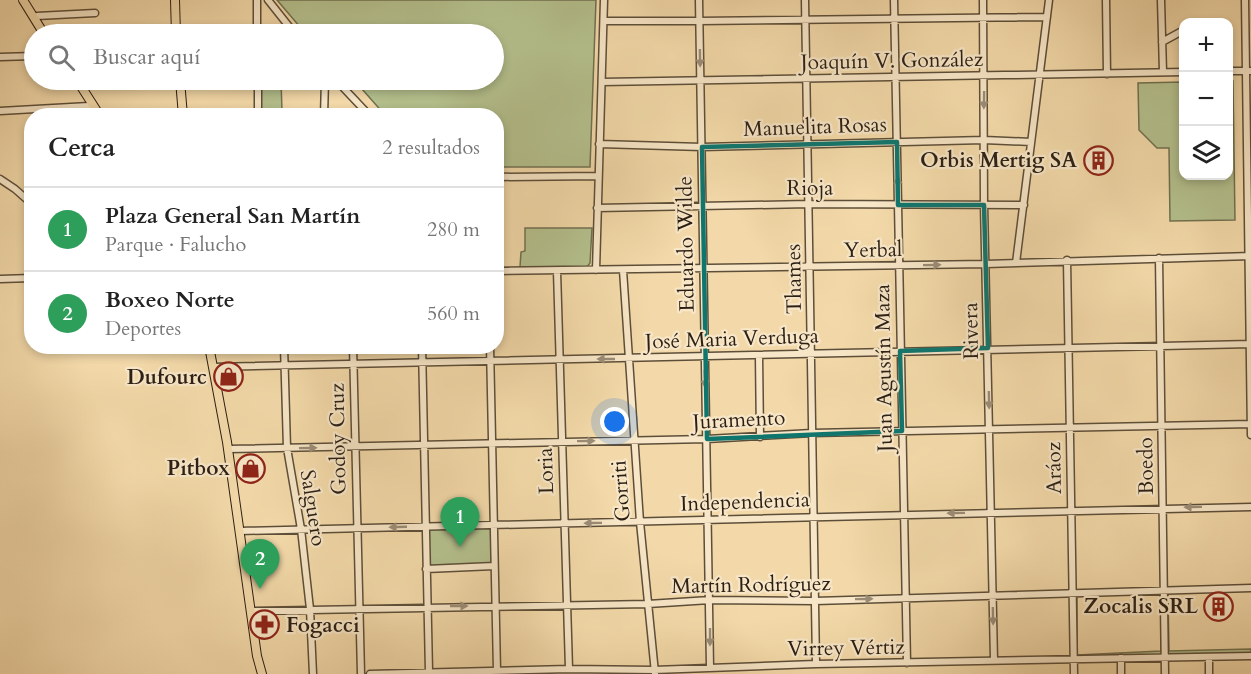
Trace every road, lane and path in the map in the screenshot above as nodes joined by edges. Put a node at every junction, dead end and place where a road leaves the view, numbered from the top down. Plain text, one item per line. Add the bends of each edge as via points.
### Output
1 (22, 0) edge
2 (27, 0) edge
3 (175, 0) edge
4 (257, 0) edge
5 (268, 0) edge
6 (604, 0) edge
7 (699, 0) edge
8 (806, 0) edge
9 (894, 0) edge
10 (982, 0) edge
11 (1049, 0) edge
12 (1106, 0) edge
13 (1161, 0) edge
14 (1247, 5) edge
15 (95, 14) dead end
16 (35, 17) junction
17 (982, 17) junction
18 (1047, 17) junction
19 (806, 19) junction
20 (894, 19) junction
21 (604, 21) junction
22 (699, 21) junction
23 (39, 24) edge
24 (40, 24) edge
25 (176, 24) edge
26 (257, 24) edge
27 (287, 24) edge
28 (1179, 32) edge
29 (1162, 42) junction
30 (0, 57) edge
31 (24, 57) edge
32 (1248, 71) edge
33 (1163, 72) junction
34 (1179, 72) edge
35 (1107, 74) junction
36 (1040, 75) junction
37 (984, 76) junction
38 (895, 78) junction
39 (807, 80) junction
40 (700, 81) junction
41 (602, 82) junction
42 (78, 90) edge
43 (83, 90) edge
44 (181, 90) edge
45 (258, 90) edge
46 (325, 90) edge
47 (345, 90) edge
48 (88, 106) joint
49 (53, 108) edge
50 (95, 108) edge
51 (182, 108) edge
52 (258, 108) edge
53 (324, 108) edge
54 (362, 108) edge
55 (24, 110) edge
56 (0, 111) edge
57 (984, 140) junction
58 (897, 142) junction
59 (1031, 142) junction
60 (599, 144) junction
61 (808, 144) junction
62 (702, 147) junction
63 (598, 176) junction
64 (504, 177) edge
65 (0, 179) edge
66 (24, 198) edge
67 (809, 204) junction
68 (898, 205) junction
69 (984, 205) junction
70 (1024, 205) junction
71 (702, 207) junction
72 (597, 208) junction
73 (1250, 256) edge
74 (1159, 258) junction
75 (1067, 260) junction
76 (1016, 263) junction
77 (986, 264) junction
78 (898, 265) junction
79 (810, 268) junction
80 (702, 269) junction
81 (596, 270) junction
82 (623, 270) junction
83 (504, 271) edge
84 (557, 271) junction
85 (24, 278) edge
86 (0, 279) edge
87 (1250, 344) edge
88 (1160, 345) junction
89 (1069, 347) junction
90 (988, 348) junction
91 (900, 351) junction
92 (211, 354) edge
93 (284, 354) edge
94 (353, 354) edge
95 (423, 354) edge
96 (490, 354) edge
97 (812, 354) junction
98 (759, 356) junction
99 (705, 357) junction
100 (629, 358) junction
101 (560, 359) junction
102 (490, 360) junction
103 (423, 361) junction
104 (353, 364) junction
105 (285, 365) junction
106 (213, 367) junction
107 (1251, 424) edge
108 (1162, 426) junction
109 (1070, 428) junction
110 (989, 430) junction
111 (902, 431) junction
112 (812, 433) junction
113 (1251, 435) edge
114 (760, 436) junction
115 (707, 439) junction
116 (634, 440) junction
117 (562, 441) junction
118 (492, 442) junction
119 (424, 444) junction
120 (355, 447) junction
121 (287, 448) junction
122 (228, 449) junction
123 (1251, 507) edge
124 (1163, 508) junction
125 (1071, 510) junction
126 (991, 512) junction
127 (904, 514) junction
128 (814, 517) junction
129 (708, 520) junction
130 (640, 522) junction
131 (494, 523) junction
132 (564, 523) junction
133 (426, 526) junction
134 (356, 528) junction
135 (302, 529) junction
136 (240, 531) junction
137 (494, 566) junction
138 (426, 569) junction
139 (1251, 588) edge
140 (1164, 592) junction
141 (1073, 594) junction
142 (993, 596) junction
143 (906, 598) junction
144 (710, 600) junction
145 (815, 601) junction
146 (648, 604) junction
147 (567, 605) junction
148 (426, 606) junction
149 (495, 606) junction
150 (359, 608) junction
151 (310, 609) junction
152 (251, 611) junction
153 (257, 656) junction
154 (1251, 656) edge
155 (1165, 657) junction
156 (1209, 657) junction
157 (1121, 658) junction
158 (1074, 659) junction
159 (994, 660) junction
160 (907, 663) junction
161 (816, 664) junction
162 (710, 667) junction
163 (569, 669) junction
164 (497, 671) junction
165 (429, 672) junction
166 (655, 672) edge
167 (257, 674) edge
168 (262, 674) edge
169 (313, 674) edge
170 (361, 674) edge
171 (370, 674) edge
172 (1074, 674) edge
173 (1121, 674) edge
174 (1165, 674) edge
175 (1209, 674) edge

1 - 16 main road
2 - 16 main road
3 - 25 main road
4 - 26 street
5 - 27 street
6 - 21 street
7 - 22 street, Eduardo Wilde
8 - 19 street, Thames
9 - 20 street, Juan Agustín Maza
10 - 17 street, Rivera
11 - 18 street
12 - 35 street
13 - 29 street
14 - 32 street
15 - 16 street
16 - 23 main road
16 - 24 main road
17 - 18 street
17 - 20 street
17 - 37 street, Rivera
18 - 36 street
19 - 20 street
19 - 22 street
19 - 39 street, Thames
20 - 38 street, Juan Agustín Maza
21 - 22 street
21 - 41 street
22 -> 40 street, Eduardo Wilde
28 - 29 street
29 - 33 street
30 - 31 street
32 - 73 street
33 - 34 street, Joaquín V. González
33 - 35 street, Joaquín V. González
35 - 36 street, Joaquín V. González
36 - 37 street, Joaquín V. González
36 - 59 street
37 - 38 street, Joaquín V. González
37 -> 57 street, Rivera
38 - 39 street, Joaquín V. González
38 - 58 street, Juan Agustín Maza
39 - 40 street, Joaquín V. González
39 - 61 street, Thames
40 - 41 street, Joaquín V. González
40 - 62 street, Eduardo Wilde
41 - 60 street
42 - 48 main road
43 - 50 main road
44 - 51 main road
45 - 52 street
46 - 53 street
47 - 54 street
48 - 49 street
55 - 56 street
57 - 58 street, Manuelita Rosas
57 - 59 street, Manuelita Rosas
57 - 69 street, Rivera
58 - 61 street, Manuelita Rosas
68 -> 58 street, Juan Agustín Maza
59 - 70 street
60 - 62 street, Manuelita Rosas
60 - 63 street
61 - 62 street, Manuelita Rosas
61 - 67 street, Thames
62 - 71 street, Eduardo Wilde
63 - 64 street
63 - 72 street
65 - 66 street
67 - 68 street, Rioja
67 - 71 street, Rioja
67 - 79 street, Thames
68 - 69 street, Rioja
68 - 78 street, Juan Agustín Maza
69 - 70 street, Rioja
69 - 77 street, Rivera
70 - 76 street
71 - 72 street, Rioja
71 - 80 street, Eduardo Wilde
72 - 81 street
73 - 74 street, Yerbal
73 - 87 street
74 - 75 street, Yerbal
74 - 88 street, Boedo
75 - 76 street, Yerbal
75 - 89 street, Aráoz
76 - 77 street, Yerbal
78 -> 77 street, Yerbal
77 - 90 street, Rivera
78 - 79 street, Yerbal
78 - 91 street, Juan Agustín Maza
79 - 80 street, Yerbal
79 - 97 street, Thames
80 - 82 street, Yerbal
80 - 99 street, Eduardo Wilde
81 - 82 street, Yerbal
81 - 84 street, Yerbal
82 - 100 street, Gorriti
83 - 84 street, Yerbal
84 - 101 street, Loria
85 - 86 street
87 - 88 street, José Maria Verduga
87 - 107 street
88 - 89 street, José Maria Verduga
88 - 108 street, Boedo
89 - 90 street, José Maria Verduga
89 - 109 street, Aráoz
90 - 91 street, José Maria Verduga
90 -> 110 street, Rivera
91 - 97 street, José Maria Verduga
91 - 111 street, Juan Agustín Maza
92 - 106 main road
93 - 105 street, Salguero
94 - 104 street, Godoy Cruz
95 - 103 street
96 - 102 street
97 - 98 street, José Maria Verduga
97 - 112 street, Thames
98 - 99 street, José Maria Verduga
98 - 114 street
99 - 100 street, José Maria Verduga
99 -> 115 street, Eduardo Wilde
100 -> 101 street, José Maria Verduga
100 - 116 street, Gorriti
101 - 102 street, José Maria Verduga
101 - 117 street, Loria
102 - 103 street, José Maria Verduga
102 - 118 street
103 - 104 street, José Maria Verduga
103 - 119 street
104 - 105 street, José Maria Verduga
104 - 120 street, Godoy Cruz
105 - 106 street, José Maria Verduga
105 - 121 street, Salguero
106 - 122 main road
107 - 108 street, Juramento
107 - 113 street
108 - 109 street, Juramento
108 - 124 street, Boedo
109 - 110 street, Juramento
109 - 125 street, Aráoz
110 - 111 street, Juramento
110 - 126 street, Rivera
111 - 112 street, Juramento
111 - 127 street, Juan Agustín Maza
112 - 114 street, Juramento
112 - 128 street, Thames
114 - 115 street, Juramento
115 - 116 street, Juramento
115 - 129 street, Eduardo Wilde
117 -> 116 street, Juramento
116 - 130 street, Gorriti
117 - 118 street, Juramento
117 - 132 street, Loria
118 - 119 street, Juramento
118 - 131 street
119 - 120 street, Juramento
119 - 133 street
121 -> 120 street, Juramento
120 - 134 street, Godoy Cruz
121 - 122 street, Juramento
121 - 135 street, Salguero
122 - 136 main road
123 -> 124 street, Independencia
124 - 125 street, Independencia
124 - 140 street, Boedo
125 - 126 street, Independencia
125 - 141 street, Aráoz
126 -> 127 street, Independencia
126 - 142 street, Rivera
127 - 128 street, Independencia
127 - 143 street, Juan Agustín Maza
128 - 129 street, Independencia
128 - 145 street, Thames
129 - 130 street, Independencia
129 - 144 street, Eduardo Wilde
130 -> 132 street, Independencia
130 - 146 street, Gorriti
131 - 132 street, Independencia
131 - 133 street, Independencia
131 - 137 street
132 - 147 street, Loria
133 -> 134 street, Independencia
133 - 138 street
134 - 135 street, Independencia
134 - 150 street, Godoy Cruz
135 - 136 street, Independencia
135 - 151 street, Salguero
136 - 152 main road
137 - 138 street
137 - 149 street
138 - 148 street
139 - 140 street, Martín Rodríguez
140 - 141 street, Martín Rodríguez
140 - 155 street, Boedo
141 - 142 street, Martín Rodríguez
141 - 158 street, Aráoz
142 - 143 street, Martín Rodríguez
142 -> 159 street, Rivera
145 -> 143 street, Martín Rodríguez
143 - 160 street, Juan Agustín Maza
144 - 145 street, Martín Rodríguez
144 - 146 street, Martín Rodríguez
144 -> 162 street, Eduardo Wilde
145 - 161 street, Thames
146 - 147 street, Martín Rodríguez
146 - 166 street, Gorriti
147 - 149 street, Martín Rodríguez
147 - 163 street, Loria
148 -> 149 street, Martín Rodríguez
148 - 150 street, Martín Rodríguez
148 - 165 street
149 - 164 street
150 - 151 street, Martín Rodríguez
150 - 170 street, Godoy Cruz
151 - 152 street, Martín Rodríguez
151 - 169 street, Salguero
152 - 153 main road
153 - 167 main road
153 - 168 main road
154 - 156 street, Virrey Vértiz
155 - 156 street, Virrey Vértiz
155 - 157 street, Virrey Vértiz
155 - 174 street, Boedo
156 - 175 street
157 - 158 street, Virrey Vértiz
157 - 173 street
158 - 159 street, Virrey Vértiz
158 - 172 street, Aráoz
159 - 160 street, Virrey Vértiz
160 - 161 street, Virrey Vértiz
161 - 162 street, Virrey Vértiz
162 - 166 street, Virrey Vértiz
163 - 164 street, Virrey Vértiz
163 - 166 street, Virrey Vértiz
164 - 165 street, Virrey Vértiz
165 - 171 street, Virrey Vértiz

